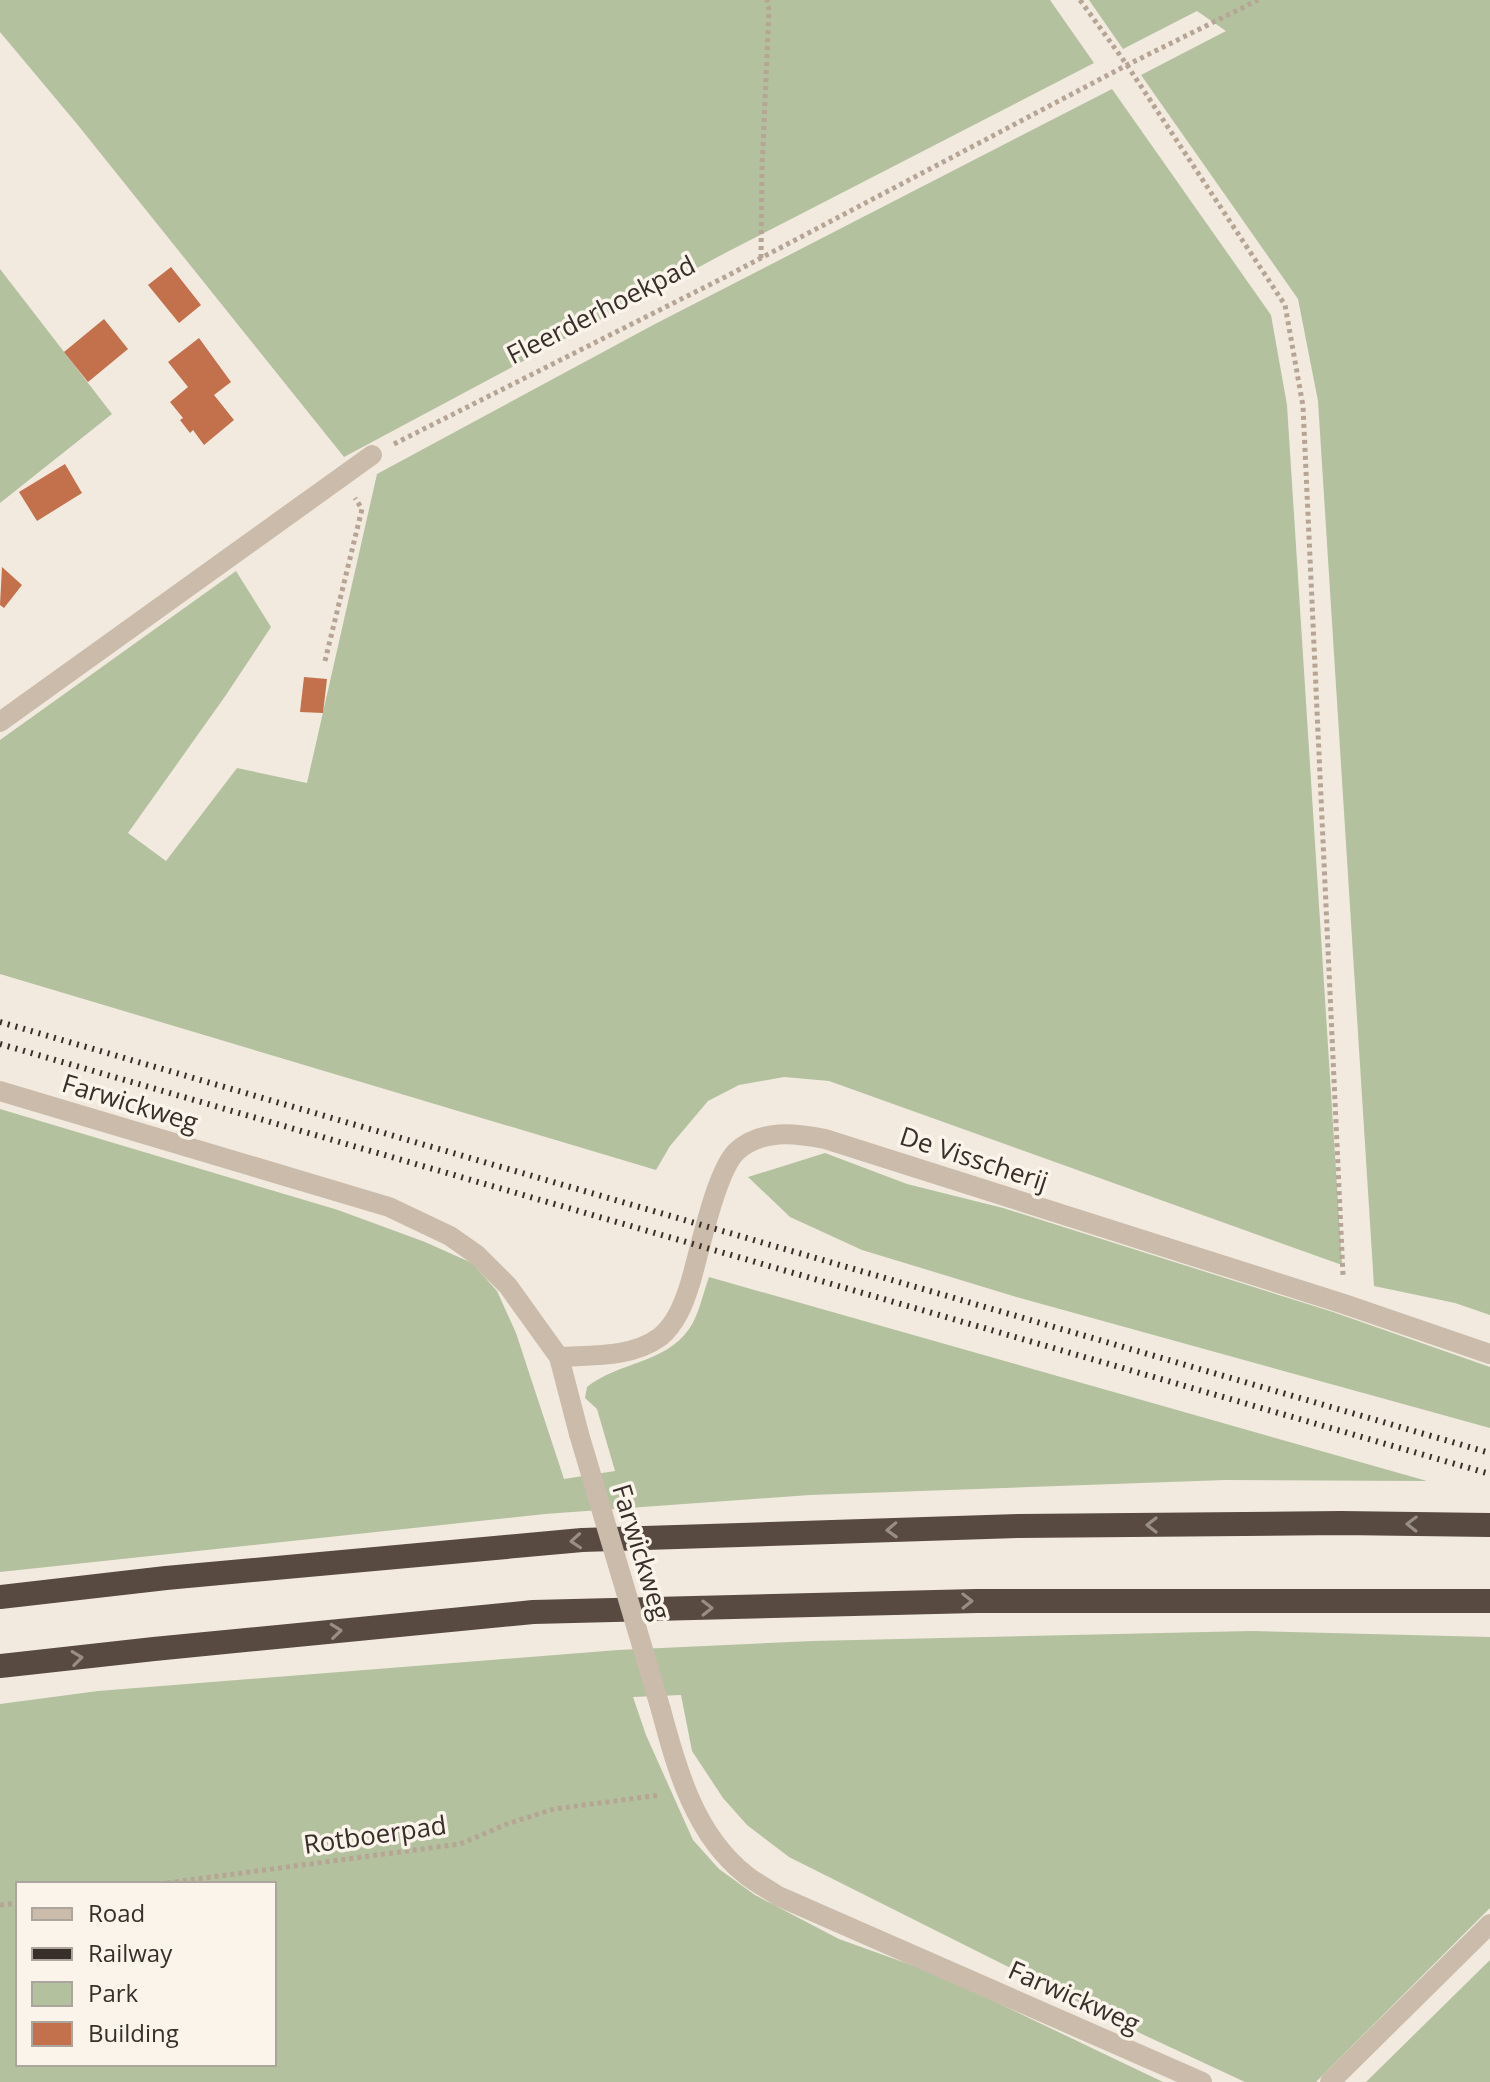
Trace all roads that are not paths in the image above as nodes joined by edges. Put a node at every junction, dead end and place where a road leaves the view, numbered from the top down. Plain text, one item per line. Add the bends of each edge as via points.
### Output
1 (372, 455) road end
2 (0, 722) edge
3 (0, 1091) edge
4 (1490, 1354) edge
5 (559, 1357) junction
6 (1490, 1525) edge
7 (0, 1597) edge
8 (1490, 1601) edge
9 (0, 1666) edge
10 (1490, 1924) edge
11 (1202, 2082) edge
12 (1330, 2082) edge

1 - 2 street
3 - 5 street, Farwickweg via 423,1221 477,1255 508,1286
4 - 5 street, De Visscherij via 825,1139 775,1134 734,1153 721,1179 685,1300 661,1336 636,1351
5 - 11 street, Farwickweg, bridge via 685,1791 714,1841 745,1875 778,1896
6 -> 7 highway via 1018,1526 582,1540
9 -> 8 highway via 533,1612 992,1601
10 - 12 street

